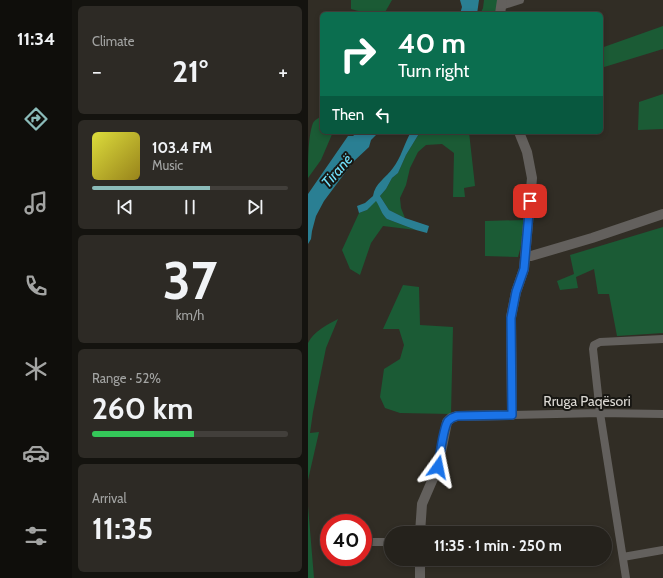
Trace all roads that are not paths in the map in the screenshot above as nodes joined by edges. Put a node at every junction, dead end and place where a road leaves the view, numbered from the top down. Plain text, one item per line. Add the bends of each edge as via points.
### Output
1 (520, 0) edge
2 (501, 7) edge
3 (520, 134) edge
4 (663, 214) edge
5 (525, 256) junction
6 (663, 339) edge
7 (600, 413) junction
8 (663, 414) edge
9 (512, 415) junction
10 (420, 526) edge
11 (372, 542) edge
12 (384, 542) edge
13 (663, 550) edge
14 (623, 557) junction
15 (420, 566) edge
16 (420, 578) edge
17 (626, 578) edge

1 - 2 street
3 - 5 street via 527,152 532,178
4 - 5 street via 592,238
5 - 9 street via 511,318
6 - 7 street via 600,342 594,345
7 - 8 street, Rruga Paqësori
7 - 9 street, Rruga Paqësori
7 - 14 street
9 - 10 street via 457,416 447,422 436,472 422,504
11 - 12 street
13 - 14 street
14 - 17 street
15 - 16 street

